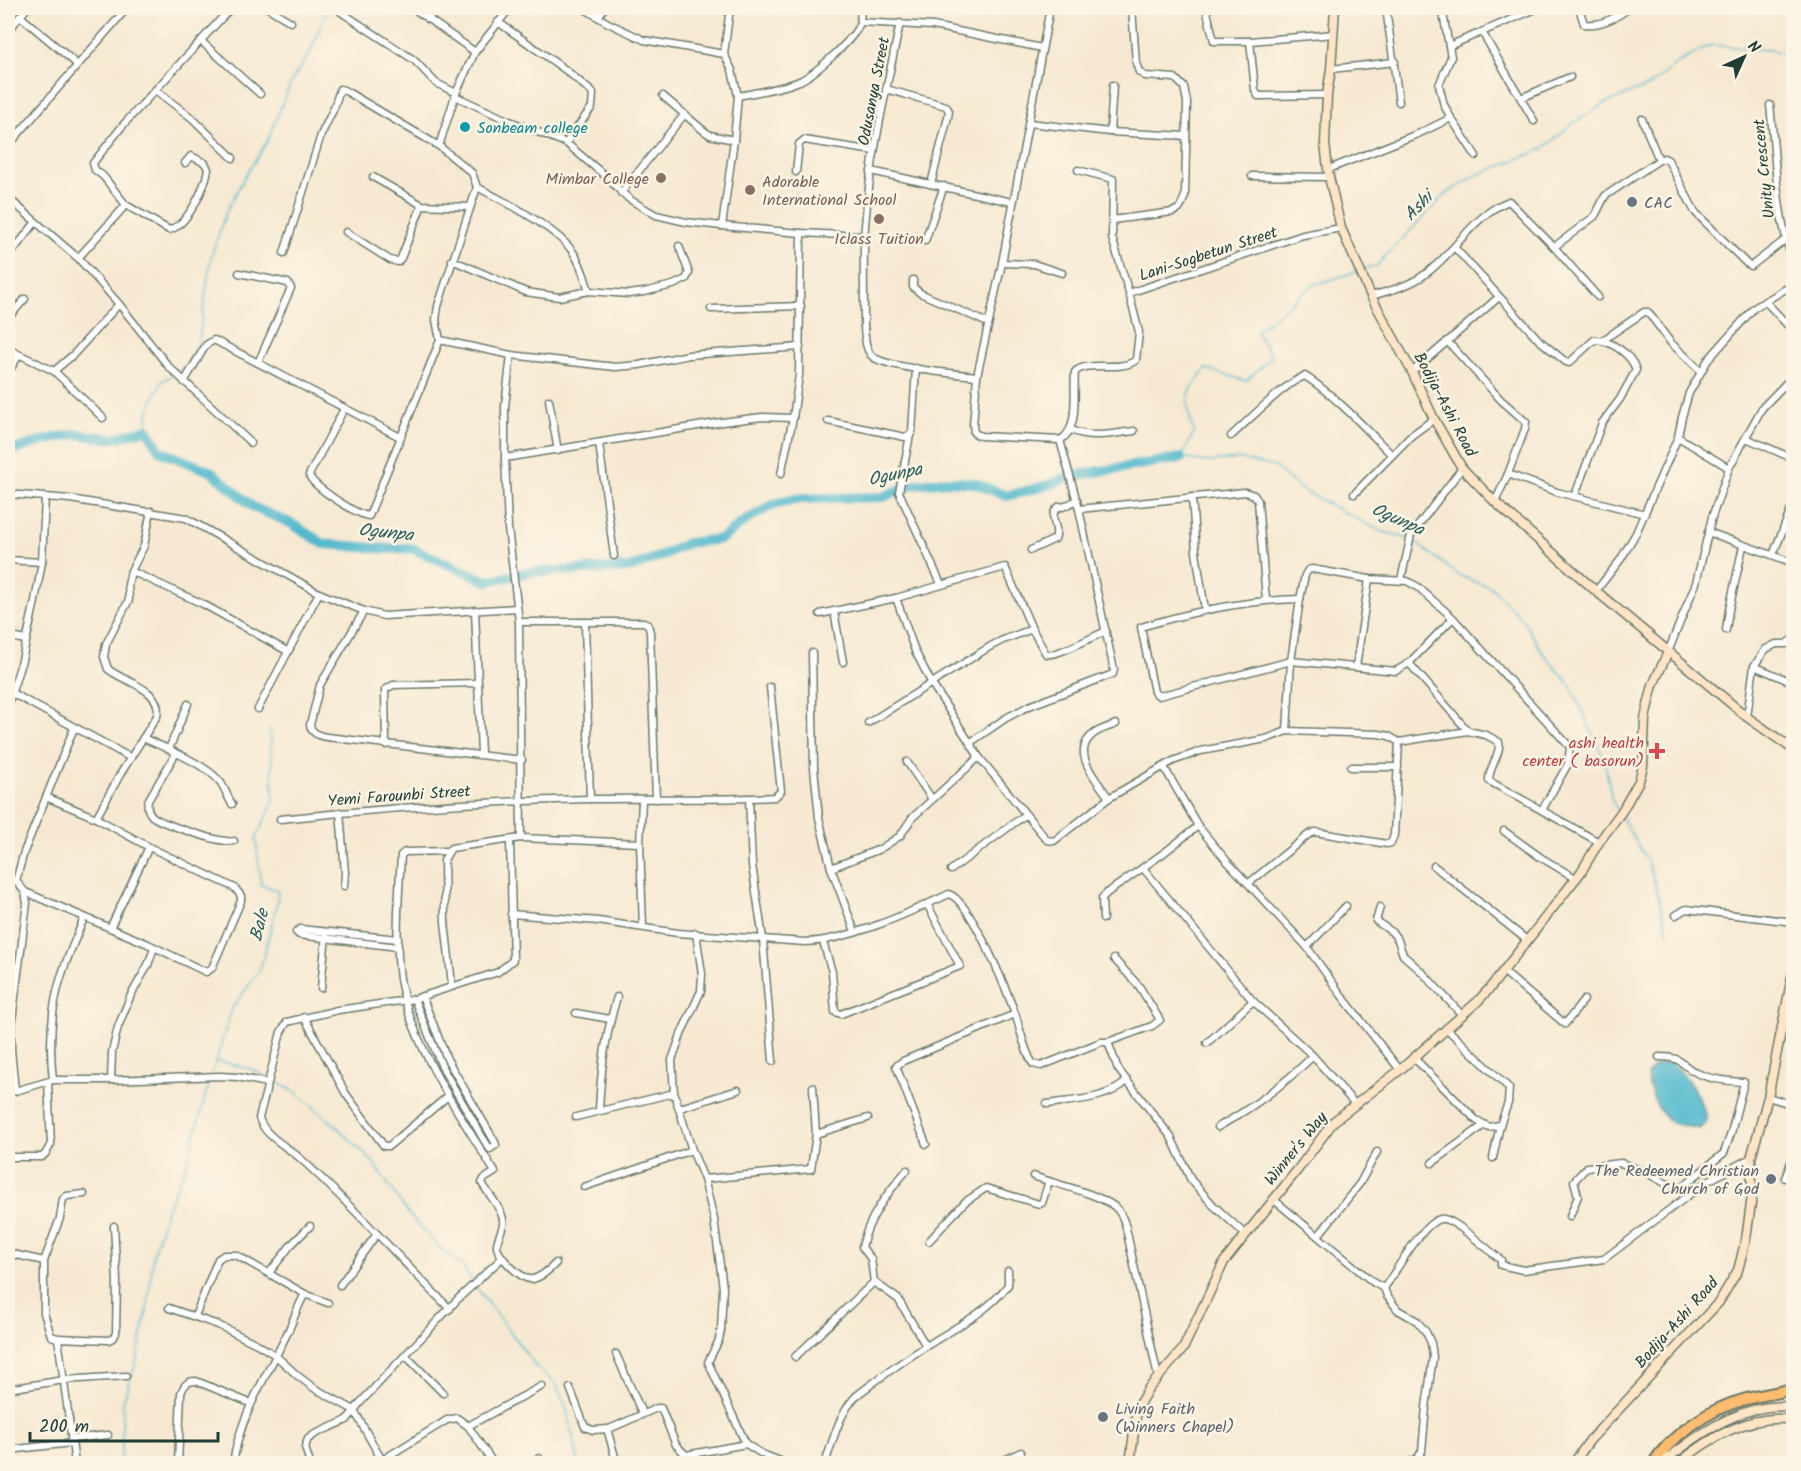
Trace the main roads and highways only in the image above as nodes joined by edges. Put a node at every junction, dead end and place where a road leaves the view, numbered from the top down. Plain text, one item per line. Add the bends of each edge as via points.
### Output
1 (1794, 1389) edge
2 (1653, 1464) edge

1 - 2 highway via 1741,1400 1718,1410 1682,1432 1660,1451

